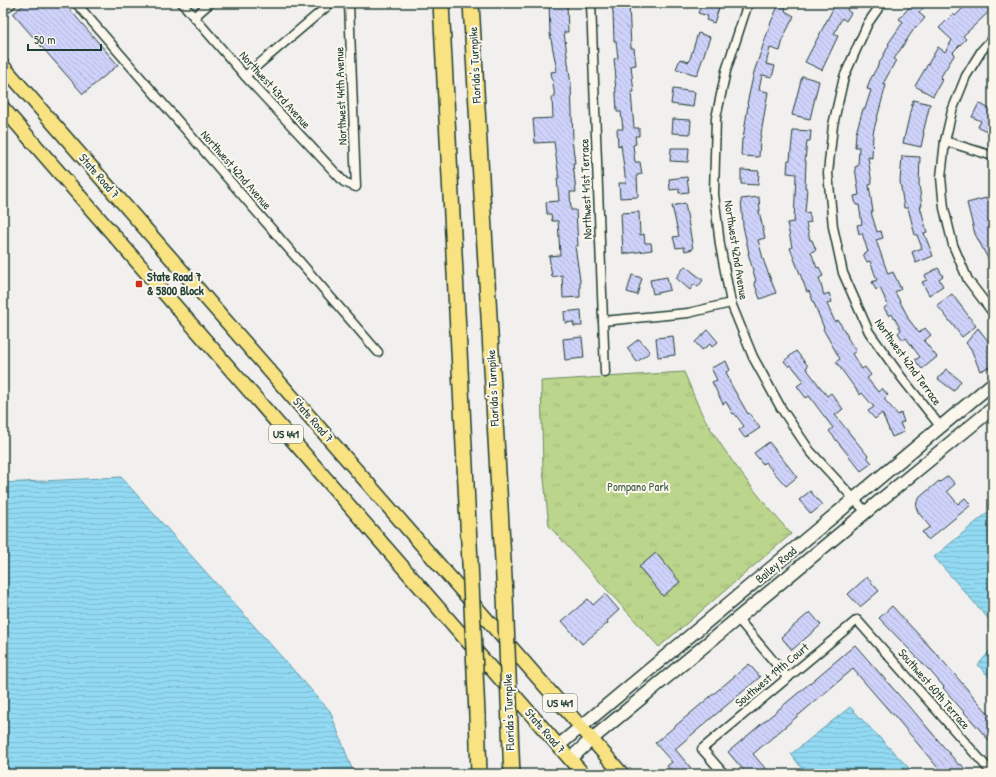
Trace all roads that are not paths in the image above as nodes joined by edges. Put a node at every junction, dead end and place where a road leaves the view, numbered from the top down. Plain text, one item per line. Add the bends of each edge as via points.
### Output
1 (12, 3) edge
2 (76, 3) edge
3 (182, 3) edge
4 (210, 3) edge
5 (331, 3) edge
6 (349, 3) edge
7 (441, 3) edge
8 (471, 3) edge
9 (591, 3) edge
10 (748, 3) edge
11 (882, 3) edge
12 (3, 11) edge
13 (194, 17) junction
14 (993, 38) edge
15 (3, 66) edge
16 (245, 76) junction
17 (3, 108) edge
18 (945, 141) junction
19 (993, 156) edge
20 (356, 187) joint
21 (731, 303) junction
22 (993, 313) edge
23 (603, 321) junction
24 (378, 352) dead end
25 (604, 373) dead end
26 (993, 383) edge
27 (993, 408) edge
28 (940, 426) junction
29 (854, 500) junction
30 (866, 512) junction
31 (788, 554) junction
32 (799, 568) junction
33 (738, 619) junction
34 (857, 620) joint
35 (788, 678) junction
36 (581, 727) junction
37 (592, 740) junction
38 (558, 746) junction
39 (570, 759) junction
40 (479, 774) edge
41 (512, 774) edge
42 (583, 774) edge
43 (622, 774) edge
44 (724, 774) edge
45 (993, 774) edge

1 - 12 street
2 - 24 street, Northwest 42nd Avenue
3 - 13 street, Northwest 43rd Avenue
4 - 13 street
5 - 16 street
6 - 20 street, Northwest 44th Avenue
7 - 40 highway, bridge
8 - 41 highway, Florida's Turnpike, bridge via 505,595
9 - 23 street, Northwest 41st Terrace
10 - 21 street, Northwest 42nd Avenue via 726,71 716,118 714,194
11 - 28 street, Northwest 42nd Terrace via 868,23 844,77 833,125 828,173 833,227 844,273 869,332
13 - 16 street, Northwest 43rd Avenue
14 - 18 street via 982,50 966,76 952,111
15 - 36 main road, State Road 7 / US 441
16 - 20 street, Northwest 43rd Avenue via 344,182
17 - 38 main road, State Road 7 / US 441
18 - 19 street
18 - 22 street via 941,177 944,208 953,245 968,280
21 - 23 street via 688,313
21 - 29 street, Northwest 42nd Avenue via 753,357 781,408 810,451
23 - 25 street, Northwest 41st Terrace
26 - 28 street, Bailey Road
27 - 30 street, Bailey Road
28 - 29 street, Bailey Road
29 - 30 street, Northwest 42nd Avenue
29 - 31 street, Bailey Road
30 - 32 street, Bailey Road
31 - 32 street
31 - 36 street, Bailey Road
32 - 33 street, Bailey Road
33 - 35 street
33 - 37 street, Bailey Road
34 - 35 street, Southwest 19th Court
34 - 45 street, Southwest 60th Terrace
35 - 44 street, Southwest 19th Court via 702,749
36 - 37 main road, State Road 7 / US 441
36 - 38 street, Bailey Road
37 - 39 street, Bailey Road
37 - 43 main road, State Road 7 / US 441
38 - 39 main road, State Road 7 / US 441
39 - 42 main road, State Road 7 / US 441

